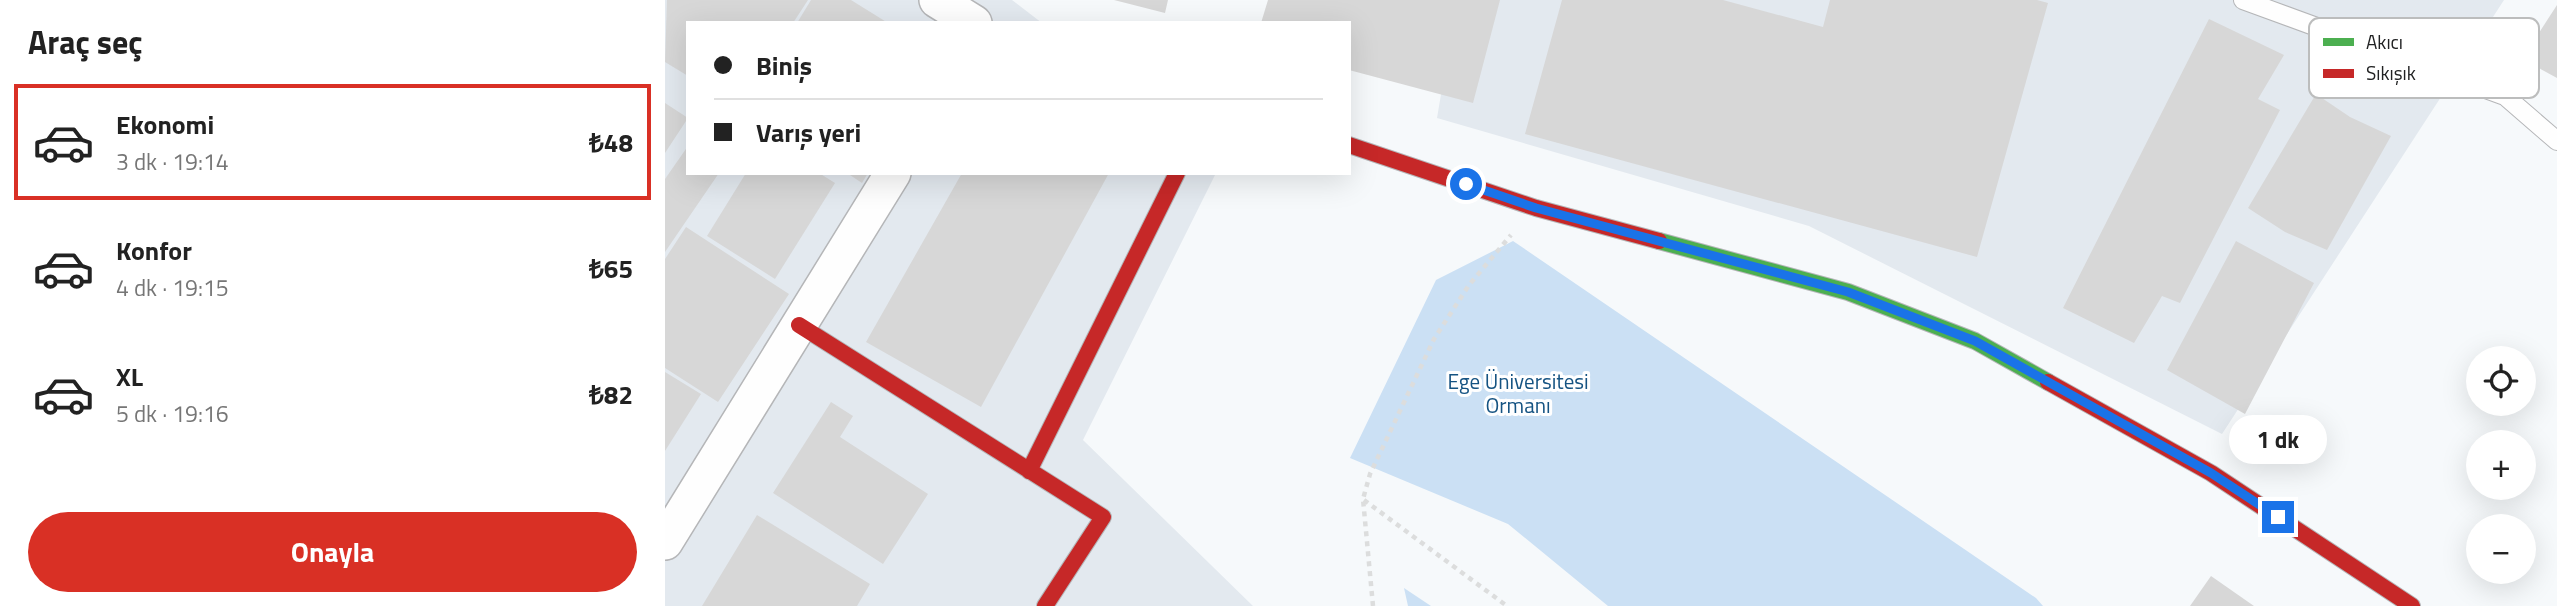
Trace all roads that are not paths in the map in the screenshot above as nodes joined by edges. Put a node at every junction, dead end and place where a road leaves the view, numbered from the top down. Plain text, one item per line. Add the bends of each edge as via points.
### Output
1 (937, 0) edge
2 (2243, 0) edge
3 (971, 21) edge
4 (2309, 24) edge
5 (2507, 98) edge
6 (2557, 141) edge
7 (1351, 146) edge
8 (892, 175) edge
9 (1176, 175) edge
10 (799, 325) junction
11 (1030, 471) junction
12 (665, 542) edge
13 (1045, 606) edge
14 (2412, 606) edge

1 - 3 street
2 - 4 lane
5 - 6 lane
7 - 14 street via 1536,208 1848,292 1975,341 2211,473
8 - 10 street
9 - 11 street
10 - 11 street
10 - 12 street
11 - 13 street via 1103,517

